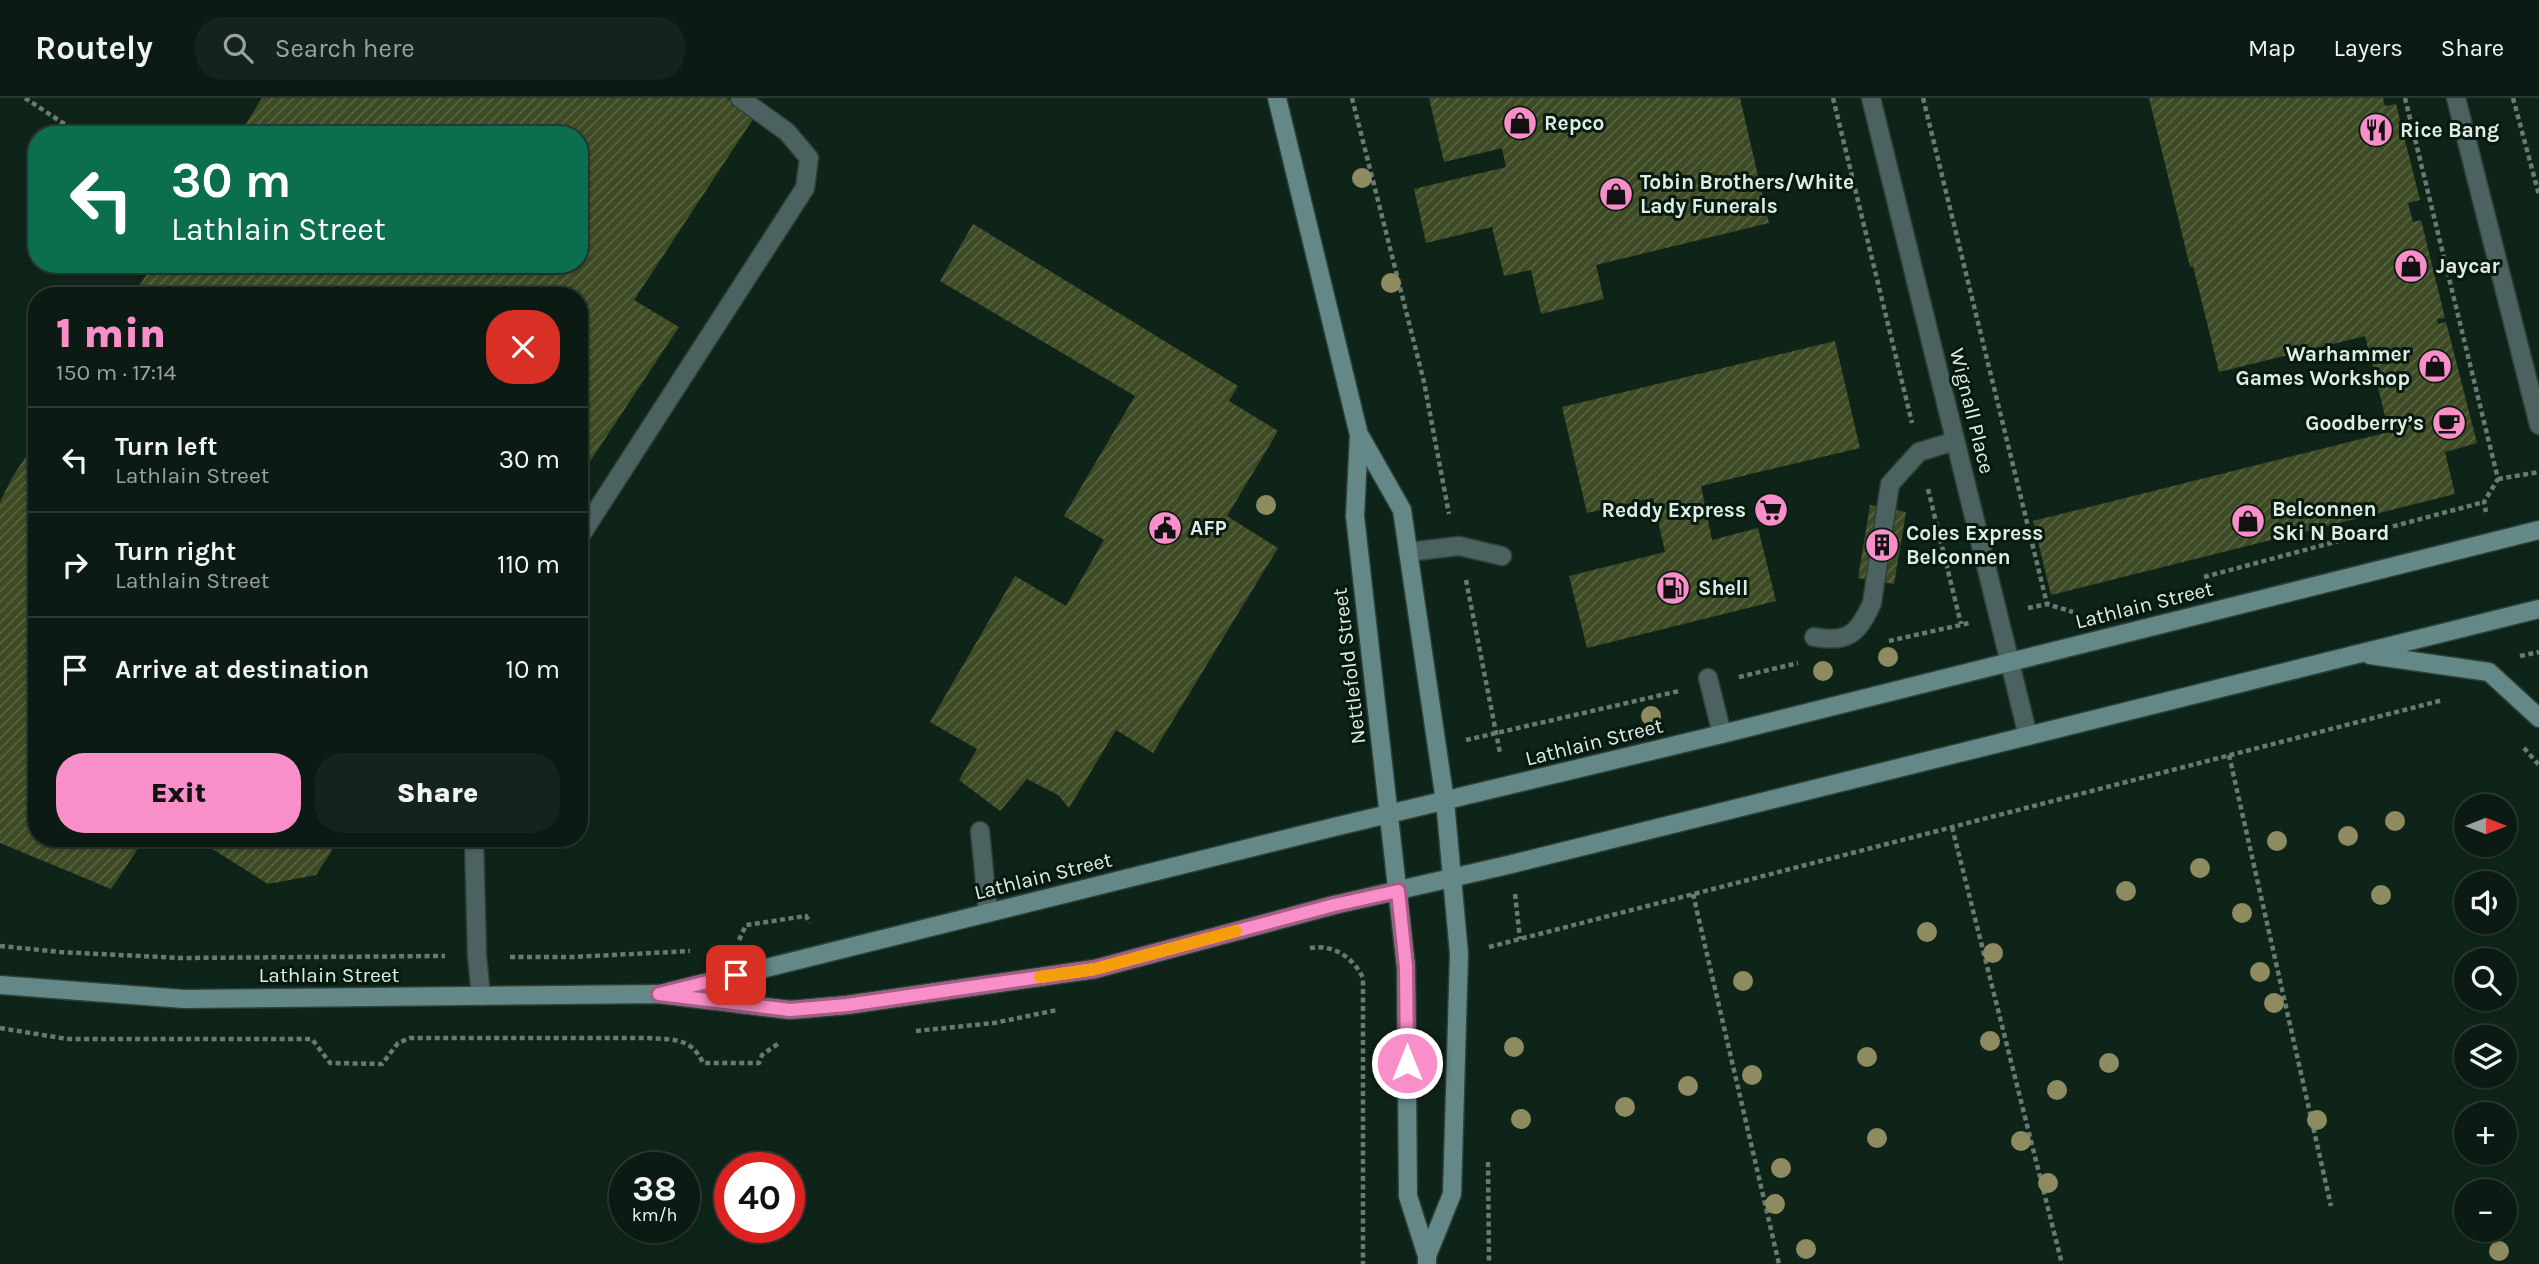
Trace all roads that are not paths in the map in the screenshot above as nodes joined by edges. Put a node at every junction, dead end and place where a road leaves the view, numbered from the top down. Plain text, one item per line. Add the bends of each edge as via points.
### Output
1 (740, 98) edge
2 (1277, 98) edge
3 (1871, 98) edge
4 (2456, 98) edge
5 (2539, 425) edge
6 (1359, 435) junction
7 (1955, 441) junction
8 (588, 524) edge
9 (2539, 530) edge
10 (1408, 552) junction
11 (1502, 556) dead end
12 (2539, 609) edge
13 (1814, 637) dead end
14 (2360, 653) junction
15 (2010, 662) junction
16 (1708, 681) road end
17 (2539, 718) edge
18 (1722, 734) junction
19 (2028, 736) junction
20 (1445, 802) junction
21 (1389, 815) junction
22 (980, 831) dead end
23 (474, 847) edge
24 (1452, 878) junction
25 (1398, 891) junction
26 (988, 912) junction
27 (0, 985) edge
28 (659, 994) junction
29 (481, 996) junction
30 (1427, 1260) edge

1 - 8 street via 787,132 809,158 805,188
2 - 6 street, Nettlefold Street
3 - 7 street, Wignall Place
4 - 5 street
6 - 10 street, Nettlefold Street via 1402,510
6 - 21 street, Nettlefold Street via 1355,516
7 - 13 street via 1914,456 1890,484 1872,603 1864,621 1849,637
7 - 15 street, Wignall Place
9 - 15 street, Lathlain Street
10 - 11 street via 1459,546
10 - 20 street, Nettlefold Street
12 - 14 street, Lathlain Street
14 - 17 street via 2489,672
14 - 19 street, Lathlain Street
15 - 18 street, Lathlain Street
15 - 19 street, Wignall Place
16 - 18 street
18 - 20 street, Lathlain Street
19 - 24 street, Lathlain Street
20 - 21 street, Lathlain Street
20 - 24 street, Nettlefold Street
21 - 25 street, Nettlefold Street
21 - 26 street, Lathlain Street
22 - 26 street
23 - 29 street
24 - 25 street, Lathlain Street
24 - 30 street, Nettlefold Street via 1459,954 1452,1195
25 - 28 street, Lathlain Street via 1095,969 861,1003 790,1010
25 - 30 street, Nettlefold Street via 1406,967 1408,1196
26 - 28 street, Lathlain Street
27 - 29 street, Lathlain Street via 184,999
28 - 29 street, Lathlain Street

